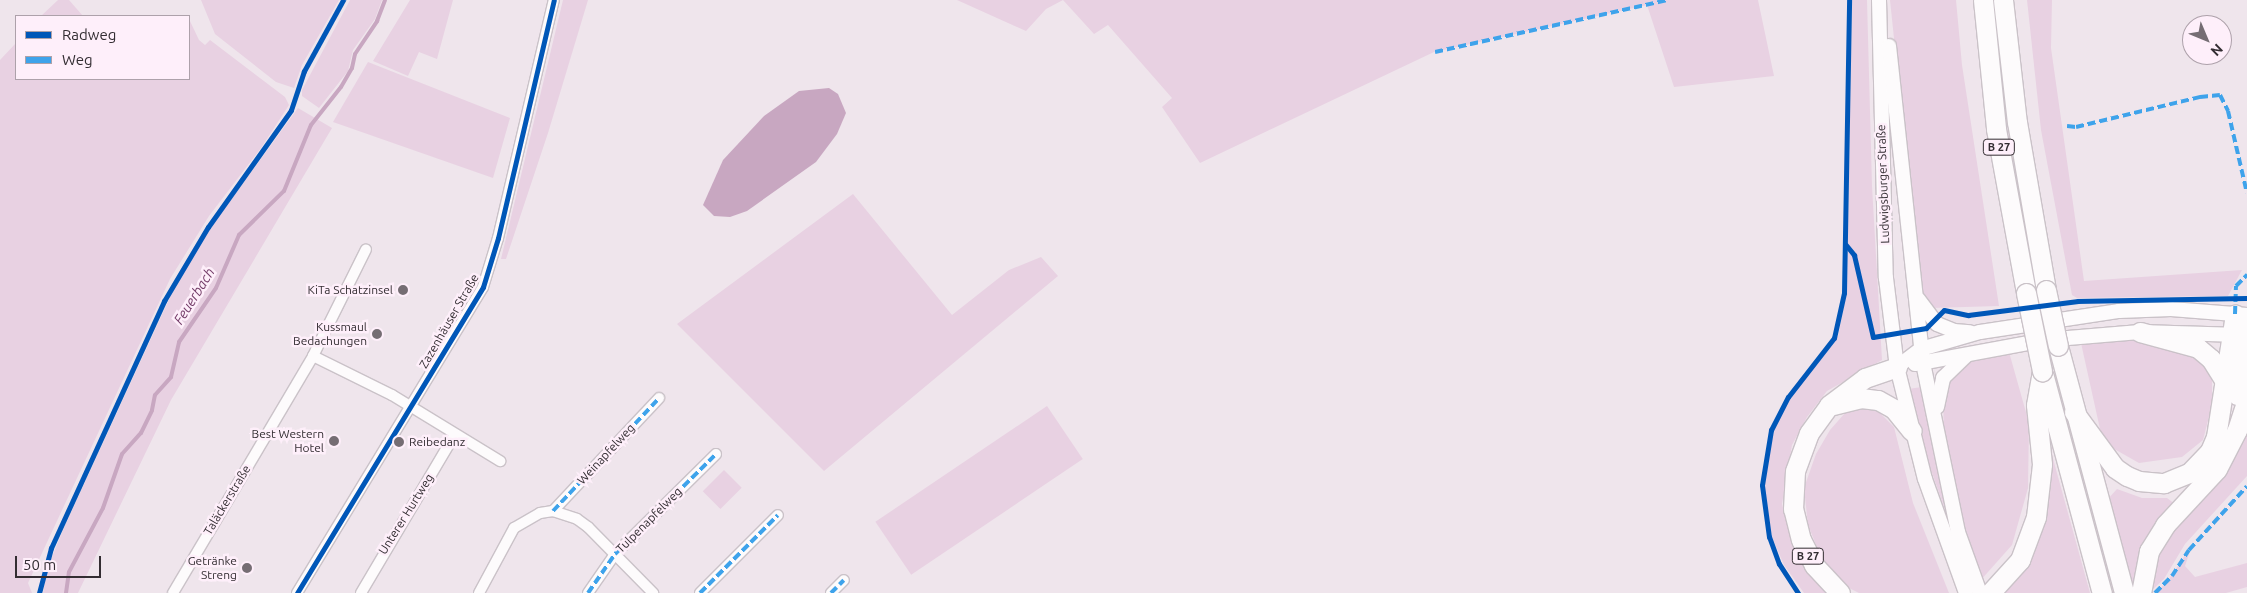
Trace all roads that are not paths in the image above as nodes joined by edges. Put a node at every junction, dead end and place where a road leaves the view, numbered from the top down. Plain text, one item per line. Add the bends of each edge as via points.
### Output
1 (554, 0) edge
2 (1879, 0) edge
3 (1884, 0) edge
4 (1983, 0) edge
5 (2003, 0) edge
6 (366, 249) dead end
7 (1914, 292) junction
8 (2241, 315) edge
9 (1980, 332) junction
10 (2140, 332) junction
11 (2240, 335) edge
12 (1921, 348) junction
13 (1968, 355) junction
14 (313, 356) junction
15 (1923, 363) junction
16 (1896, 367) junction
17 (2042, 371) junction
18 (2226, 383) junction
19 (659, 398) dead end
20 (2247, 399) edge
21 (1830, 405) junction
22 (411, 407) junction
23 (2074, 412) junction
24 (1933, 420) junction
25 (1912, 431) junction
26 (454, 436) junction
27 (2227, 450) junction
28 (716, 454) dead end
29 (500, 461) dead end
30 (553, 511) junction
31 (778, 516) dead end
32 (615, 554) junction
33 (844, 580) dead end
34 (1989, 591) edge
35 (173, 593) edge
36 (297, 593) edge
37 (361, 593) edge
38 (479, 593) edge
39 (588, 593) edge
40 (653, 593) edge
41 (700, 593) edge
42 (831, 593) edge
43 (1840, 593) edge
44 (1966, 593) edge
45 (2102, 593) edge
46 (2124, 593) edge
47 (2141, 593) edge

1 - 22 street, Zazenhäuser Straße via 489,268 477,298
2 - 16 main road, Ludwigsburger Straße via 1886,278
3 - 7 main road, Ludwigsburger Straße
4 - 17 highway, B 27, bridge via 1996,129
5 - 23 highway, B 27, bridge via 2017,122 2046,290
6 - 14 street, Taläckerstraße
7 - 9 main road via 1925,312 1941,326 1954,331
7 - 12 main road, Ludwigsburger Straße
8 - 9 main road via 2171,309 2120,311
8 - 11 highway, B 27
9 - 12 main road
10 - 11 main road
10 - 13 main road via 2044,340
10 - 18 highway via 2198,348 2211,359
11 - 18 highway, B 27
11 - 27 highway, B 27 via 2242,354
12 - 15 main road, Ludwigsburger Straße
12 - 16 main road
13 - 15 main road
13 - 24 main road via 1943,378
14 - 22 street
14 - 35 street, Taläckerstraße
15 - 16 main road
15 - 24 main road, Ludwigsburger Straße
16 - 21 highway, B 27 via 1865,378
16 - 25 main road, Ludwigsburger Straße
17 - 34 highway, B 27 via 2036,405 2042,464 2036,517 2020,560
17 - 45 highway, B 27
18 - 23 highway, B 27 via 2221,419 2210,451 2189,473 2164,483 2139,481 2115,468
19 - 30 street, Weinapfelweg
20 - 27 highway, B 27
21 - 25 highway via 1861,398 1878,400 1894,410
21 - 43 highway, B 27 via 1809,433 1800,454 1793,484 1793,509 1806,553 1823,577
22 - 26 street
22 - 36 street, Zazenhäuser Straße
23 - 46 highway, B 27
24 - 34 main road, Ludwigsburger Straße via 1958,532
25 - 44 main road, Ludwigsburger Straße via 1930,496
26 - 29 street
26 - 37 street, Unterer Hurtweg
27 - 47 highway, B 27 via 2217,469 2165,525 2149,551
28 - 32 street, Tulpenapfelweg
30 - 32 street via 578,519
30 - 38 street via 540,513 514,528
31 - 41 street
32 - 39 street, Tulpenapfelweg
32 - 40 street
33 - 42 street

